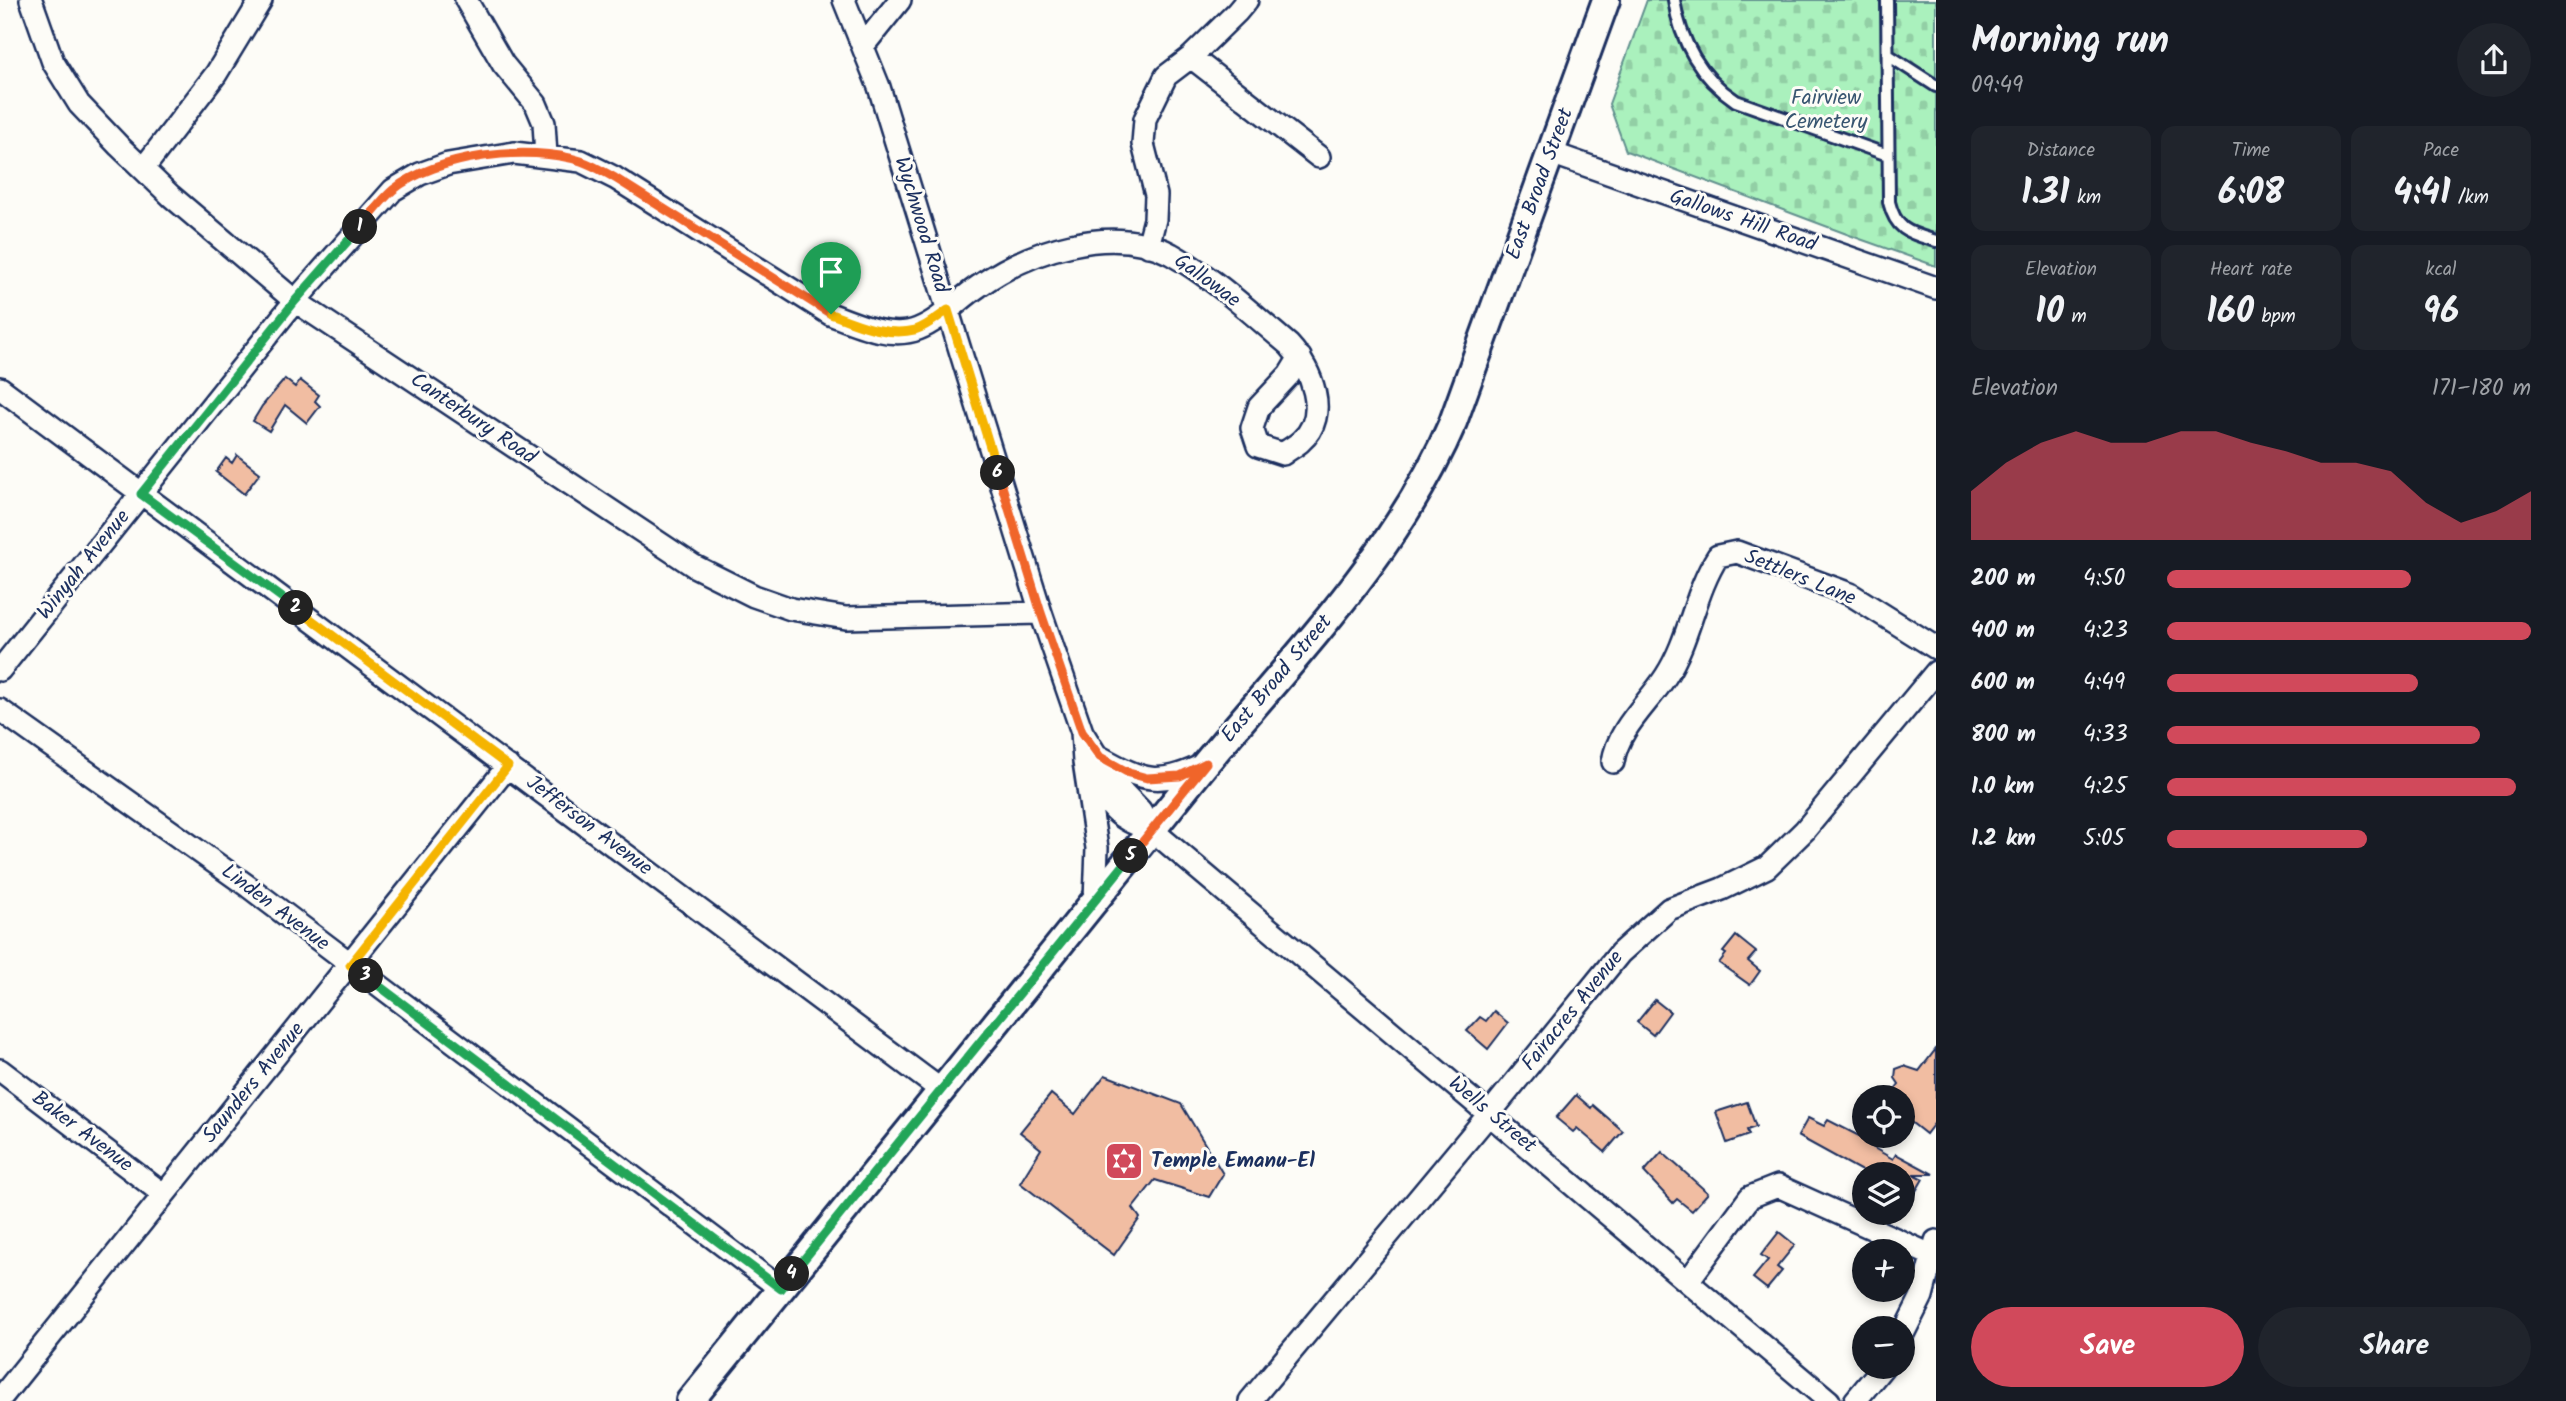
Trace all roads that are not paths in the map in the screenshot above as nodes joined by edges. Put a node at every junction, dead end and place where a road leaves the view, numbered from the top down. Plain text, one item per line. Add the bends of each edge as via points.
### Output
1 (32, 0) edge
2 (261, 0) edge
3 (467, 0) edge
4 (845, 0) edge
5 (900, 0) edge
6 (1247, 0) edge
7 (1606, 0) edge
8 (1674, 0) edge
9 (1887, 0) edge
10 (863, 46) junction
11 (1888, 55) junction
12 (1191, 57) junction
13 (1936, 86) edge
14 (1551, 153) junction
15 (546, 155) junction
16 (1888, 155) junction
17 (1320, 157) dead end
18 (143, 169) junction
19 (1936, 241) edge
20 (1148, 246) junction
21 (1936, 288) edge
22 (295, 301) junction
23 (948, 310) junction
24 (1300, 357) dead end
25 (0, 388) edge
26 (141, 494) junction
27 (1041, 613) junction
28 (1936, 649) edge
29 (0, 670) edge
30 (1936, 671) edge
31 (0, 710) edge
32 (1092, 759) junction
33 (1613, 762) dead end
34 (1206, 763) junction
35 (508, 766) junction
36 (1152, 830) junction
37 (1096, 900) junction
38 (350, 965) junction
39 (0, 1070) edge
40 (941, 1090) junction
41 (1490, 1113) junction
42 (163, 1194) junction
43 (1933, 1248) edge
44 (1688, 1281) junction
45 (781, 1289) junction
46 (1912, 1316) edge
47 (1873, 1379) edge
48 (0, 1399) edge
49 (691, 1401) edge
50 (1250, 1401) edge
51 (1829, 1401) edge
52 (1855, 1401) edge

1 - 18 street, Canterbury Road via 53,62 79,104
2 - 18 street via 216,74
3 - 15 street via 503,64 536,104 544,123
4 - 10 street, Wychwood Road
5 - 10 street
6 - 12 street
7 - 14 street, East Broad Street
8 - 16 lane via 1692,57 1724,93
9 - 11 lane
10 - 23 street, Wychwood Road
11 - 13 lane
11 - 16 lane
12 - 17 street
12 - 20 street via 1166,76 1145,119 1143,144 1156,195 1156,219
14 - 21 street, Gallows Hill Road
14 - 34 street, East Broad Street via 1453,422 1423,486 1385,546 1322,628
15 - 22 street, Winyah Avenue via 478,158 420,174 393,190
15 - 23 street, Winyah Avenue via 581,161 615,178 831,314 859,325 895,333 918,330
16 - 19 lane via 1892,215 1910,233
18 - 22 street, Canterbury Road
20 - 23 street, Gallowae via 1109,240 1072,244 1028,257 979,285
20 - 24 street, Gallowae via 1170,253 1211,281
22 - 26 street, Winyah Avenue
22 - 27 street, Canterbury Road via 694,566 754,596 791,609 846,618
23 - 27 street, Wychwood Road
25 - 26 street, Jefferson Avenue
26 - 29 street, Winyah Avenue
26 - 35 street, Jefferson Avenue
27 - 32 street, Wychwood Road
28 - 33 street, Settlers Lane via 1850,594 1737,552 1718,556 1705,577 1678,654 1615,747
30 - 41 street, Fairacres Avenue via 1805,831 1767,867 1669,909 1620,953
31 - 38 street, Linden Avenue via 249,887
32 - 34 street, Wychwood Road via 1147,778 1180,776
32 - 36 street, Wychwood Road via 1140,810
32 - 37 street, Wychwood Road
34 - 36 street, East Broad Street
35 - 38 street, Saunders Avenue
35 - 40 street, Jefferson Avenue
36 - 37 street, East Broad Street
36 - 41 street, Wells Street
37 - 40 street, East Broad Street
38 - 42 street, Saunders Avenue
38 - 45 street, Linden Avenue
39 - 42 street, Baker Avenue
40 - 45 street, East Broad Street
41 - 44 street, Wells Street
41 - 50 street, Fairacres Avenue
42 - 48 street, Saunders Avenue
43 - 44 street via 1778,1186 1750,1197
43 - 46 street via 1922,1296
44 - 51 street, Wells Street
45 - 49 street, East Broad Street
47 - 52 street

